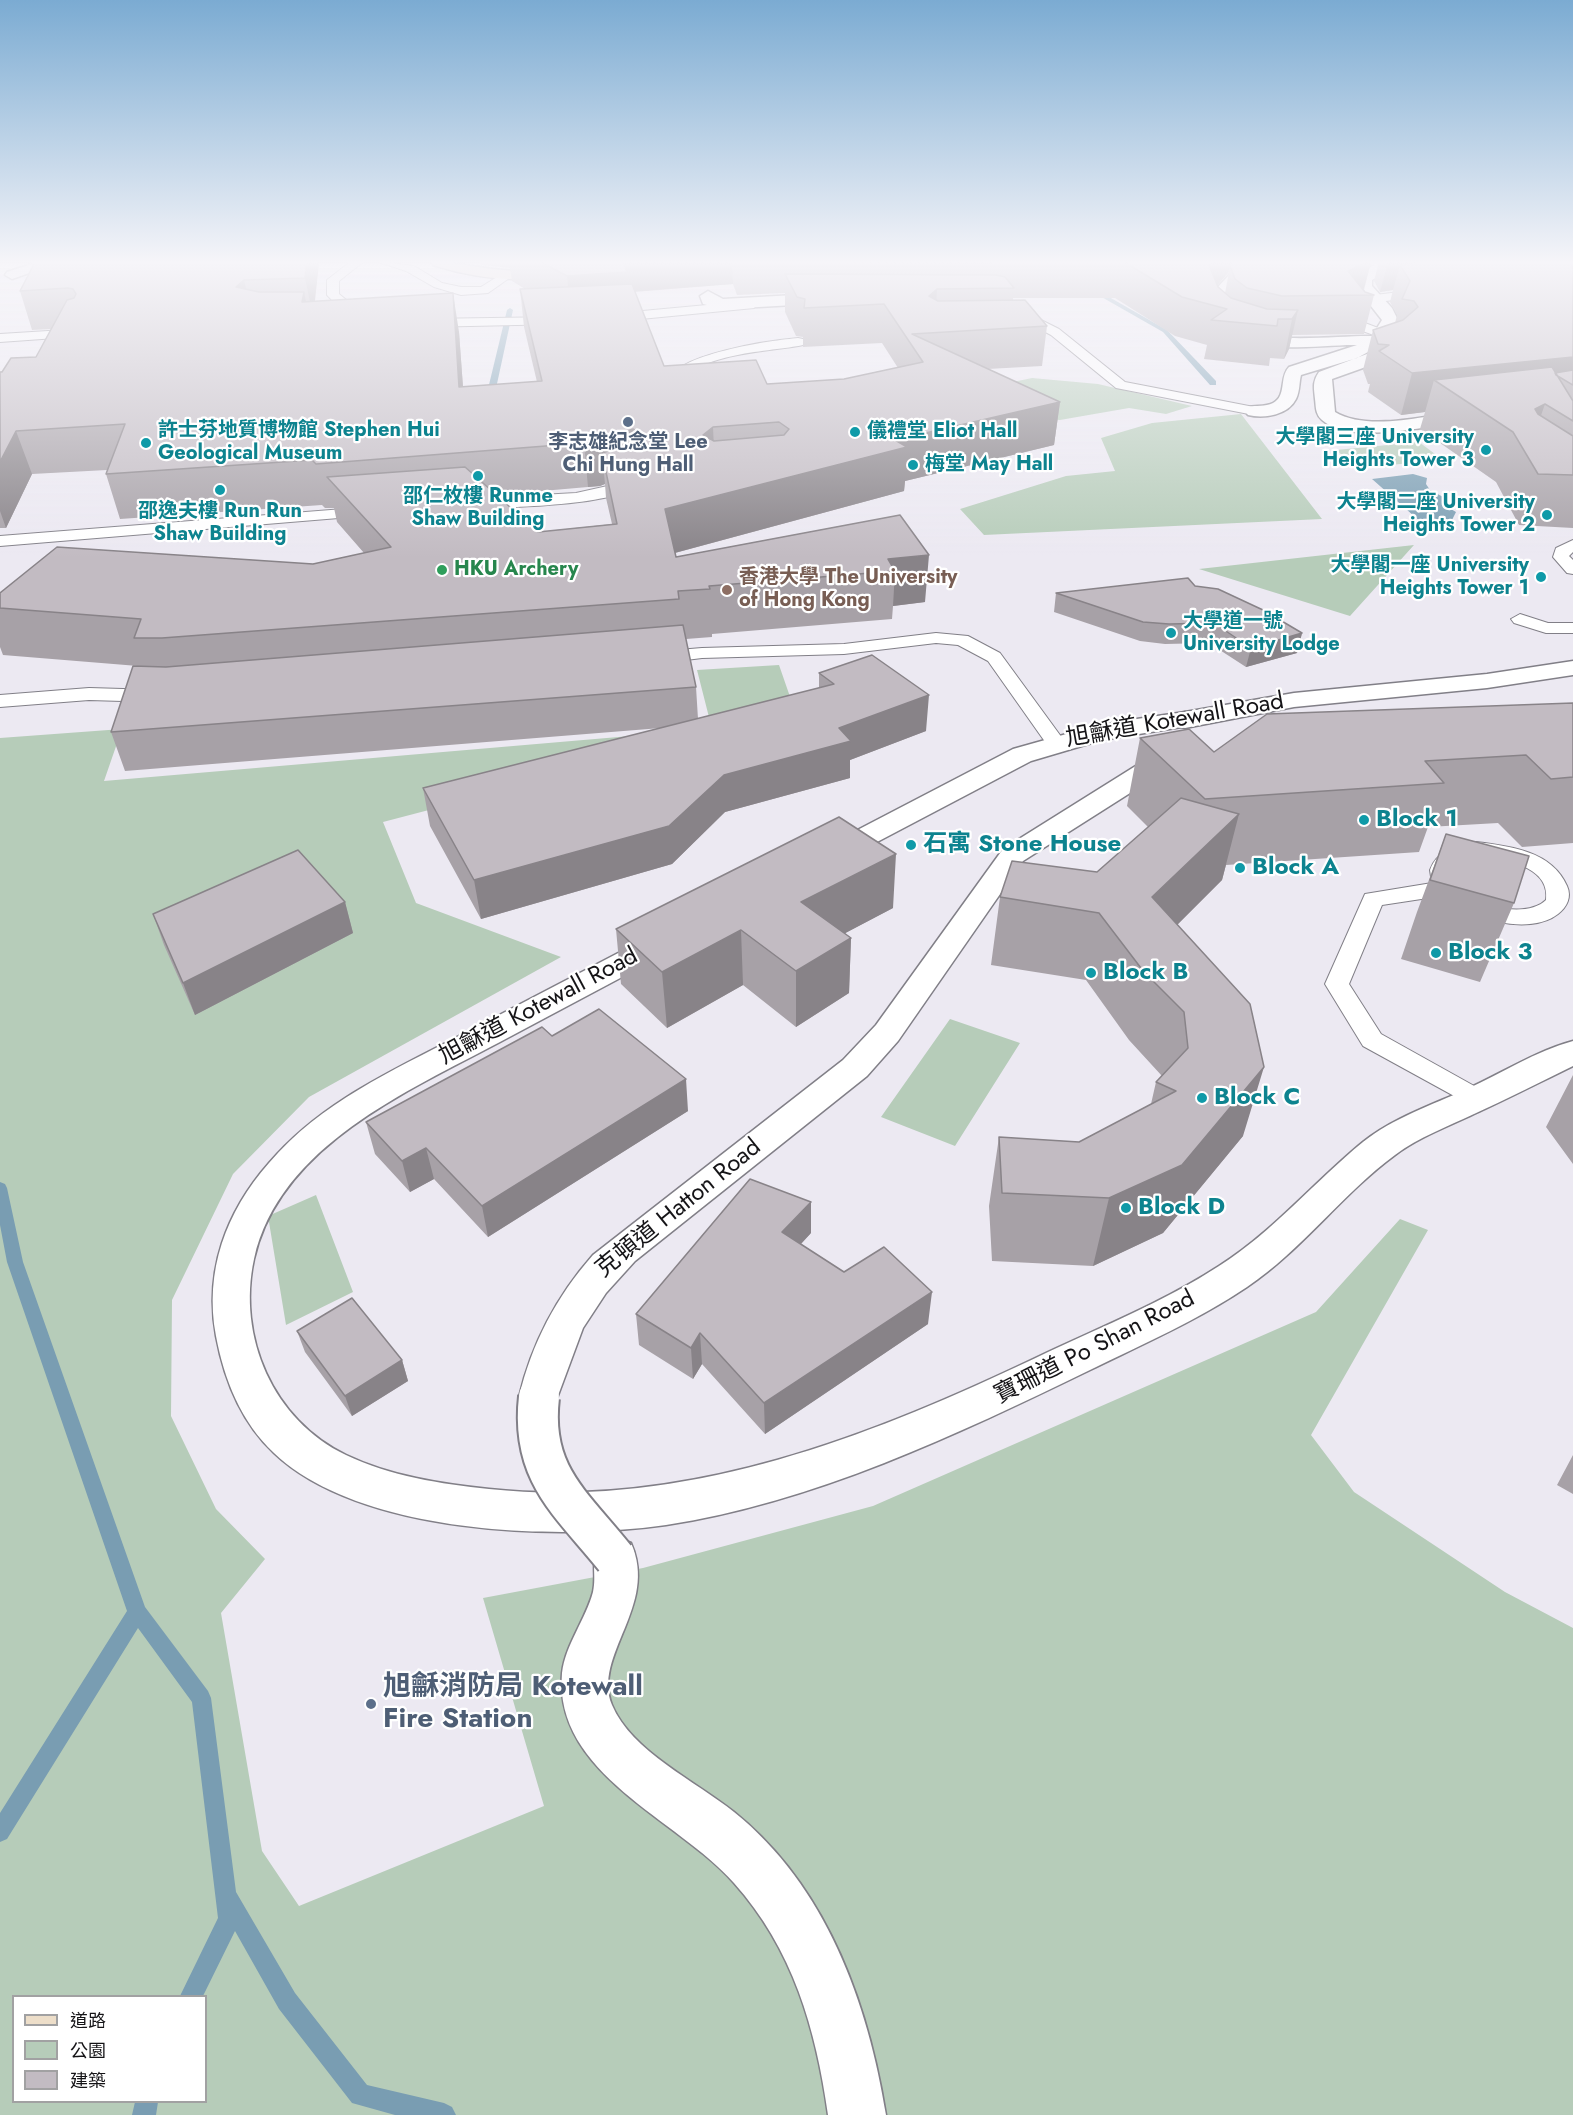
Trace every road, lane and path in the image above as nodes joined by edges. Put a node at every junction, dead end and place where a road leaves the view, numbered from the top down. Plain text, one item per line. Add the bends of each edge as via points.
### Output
1 (709, 361) edge
2 (1091, 361) edge
3 (1328, 361) edge
4 (1363, 361) edge
5 (675, 389) edge
6 (1254, 411) joint
7 (1483, 413) edge
8 (638, 483) edge
9 (458, 505) edge
10 (387, 511) edge
11 (0, 541) edge
12 (1573, 545) edge
13 (1573, 569) edge
14 (1520, 620) dead end
15 (1573, 628) edge
16 (634, 660) edge
17 (1573, 668) edge
18 (1437, 686) junction
19 (1343, 694) junction
20 (178, 696) edge
21 (0, 700) edge
22 (1421, 710) edge
23 (1185, 720) junction
24 (1322, 720) edge
25 (1297, 724) edge
26 (1054, 742) junction
27 (1204, 754) edge
28 (800, 871) edge
29 (1446, 888) junction
30 (684, 931) edge
31 (1573, 1052) edge
32 (1476, 1099) junction
33 (558, 1513) joint
34 (857, 2115) edge

1 - 5 lane via 675,379
2 - 6 lane via 1121,385
3 - 6 street via 1295,371 1291,378 1293,390 1286,401 1269,410
4 - 7 street via 1322,379 1330,418 1372,426
8 - 9 lane via 575,496
10 - 11 lane
12 - 13 lane via 1562,551 1561,557
14 - 15 lane via 1546,628
16 - 26 lane via 702,653 844,649 936,638 962,640 994,657
17 - 18 street, 旭龢道 Kotewall Road
18 - 19 street, 旭龢道 Kotewall Road
18 - 22 street
19 - 23 street, 旭龢道 Kotewall Road via 1253,705
19 - 24 street via 1326,705
20 - 21 lane via 88,694
23 - 25 street
23 - 26 street, 旭龢道 Kotewall Road via 1100,731
26 - 28 street, 旭龢道 Kotewall Road
27 - 34 street, 克頓道 Hatton Road, bridge via 1150,768 1013,855 887,1033 855,1068 622,1251 591,1282 570,1313 550,1357 539,1397 536,1436 542,1462 615,1558 616,1590 586,1670 586,1708 622,1758 721,1834 783,1904 806,1940 830,1994 847,2054
29 - 29 lane via 1441,876 1448,858 1460,852 1485,850 1531,862 1555,883 1559,894 1556,904 1546,912 1513,917 1474,908
29 - 32 lane via 1373,898 1337,984 1372,1040
30 - 33 street, 旭龢道 Kotewall Road via 451,1052 339,1117 304,1146 282,1171 251,1219 232,1271 234,1326 249,1385 269,1419 317,1462 372,1485 419,1497 475,1508
31 - 32 street, 寶珊道 Po Shan Road
32 - 33 street, 寶珊道 Po Shan Road via 1389,1140 1264,1255 1233,1277 1183,1306 980,1406 901,1438 758,1484 640,1509

